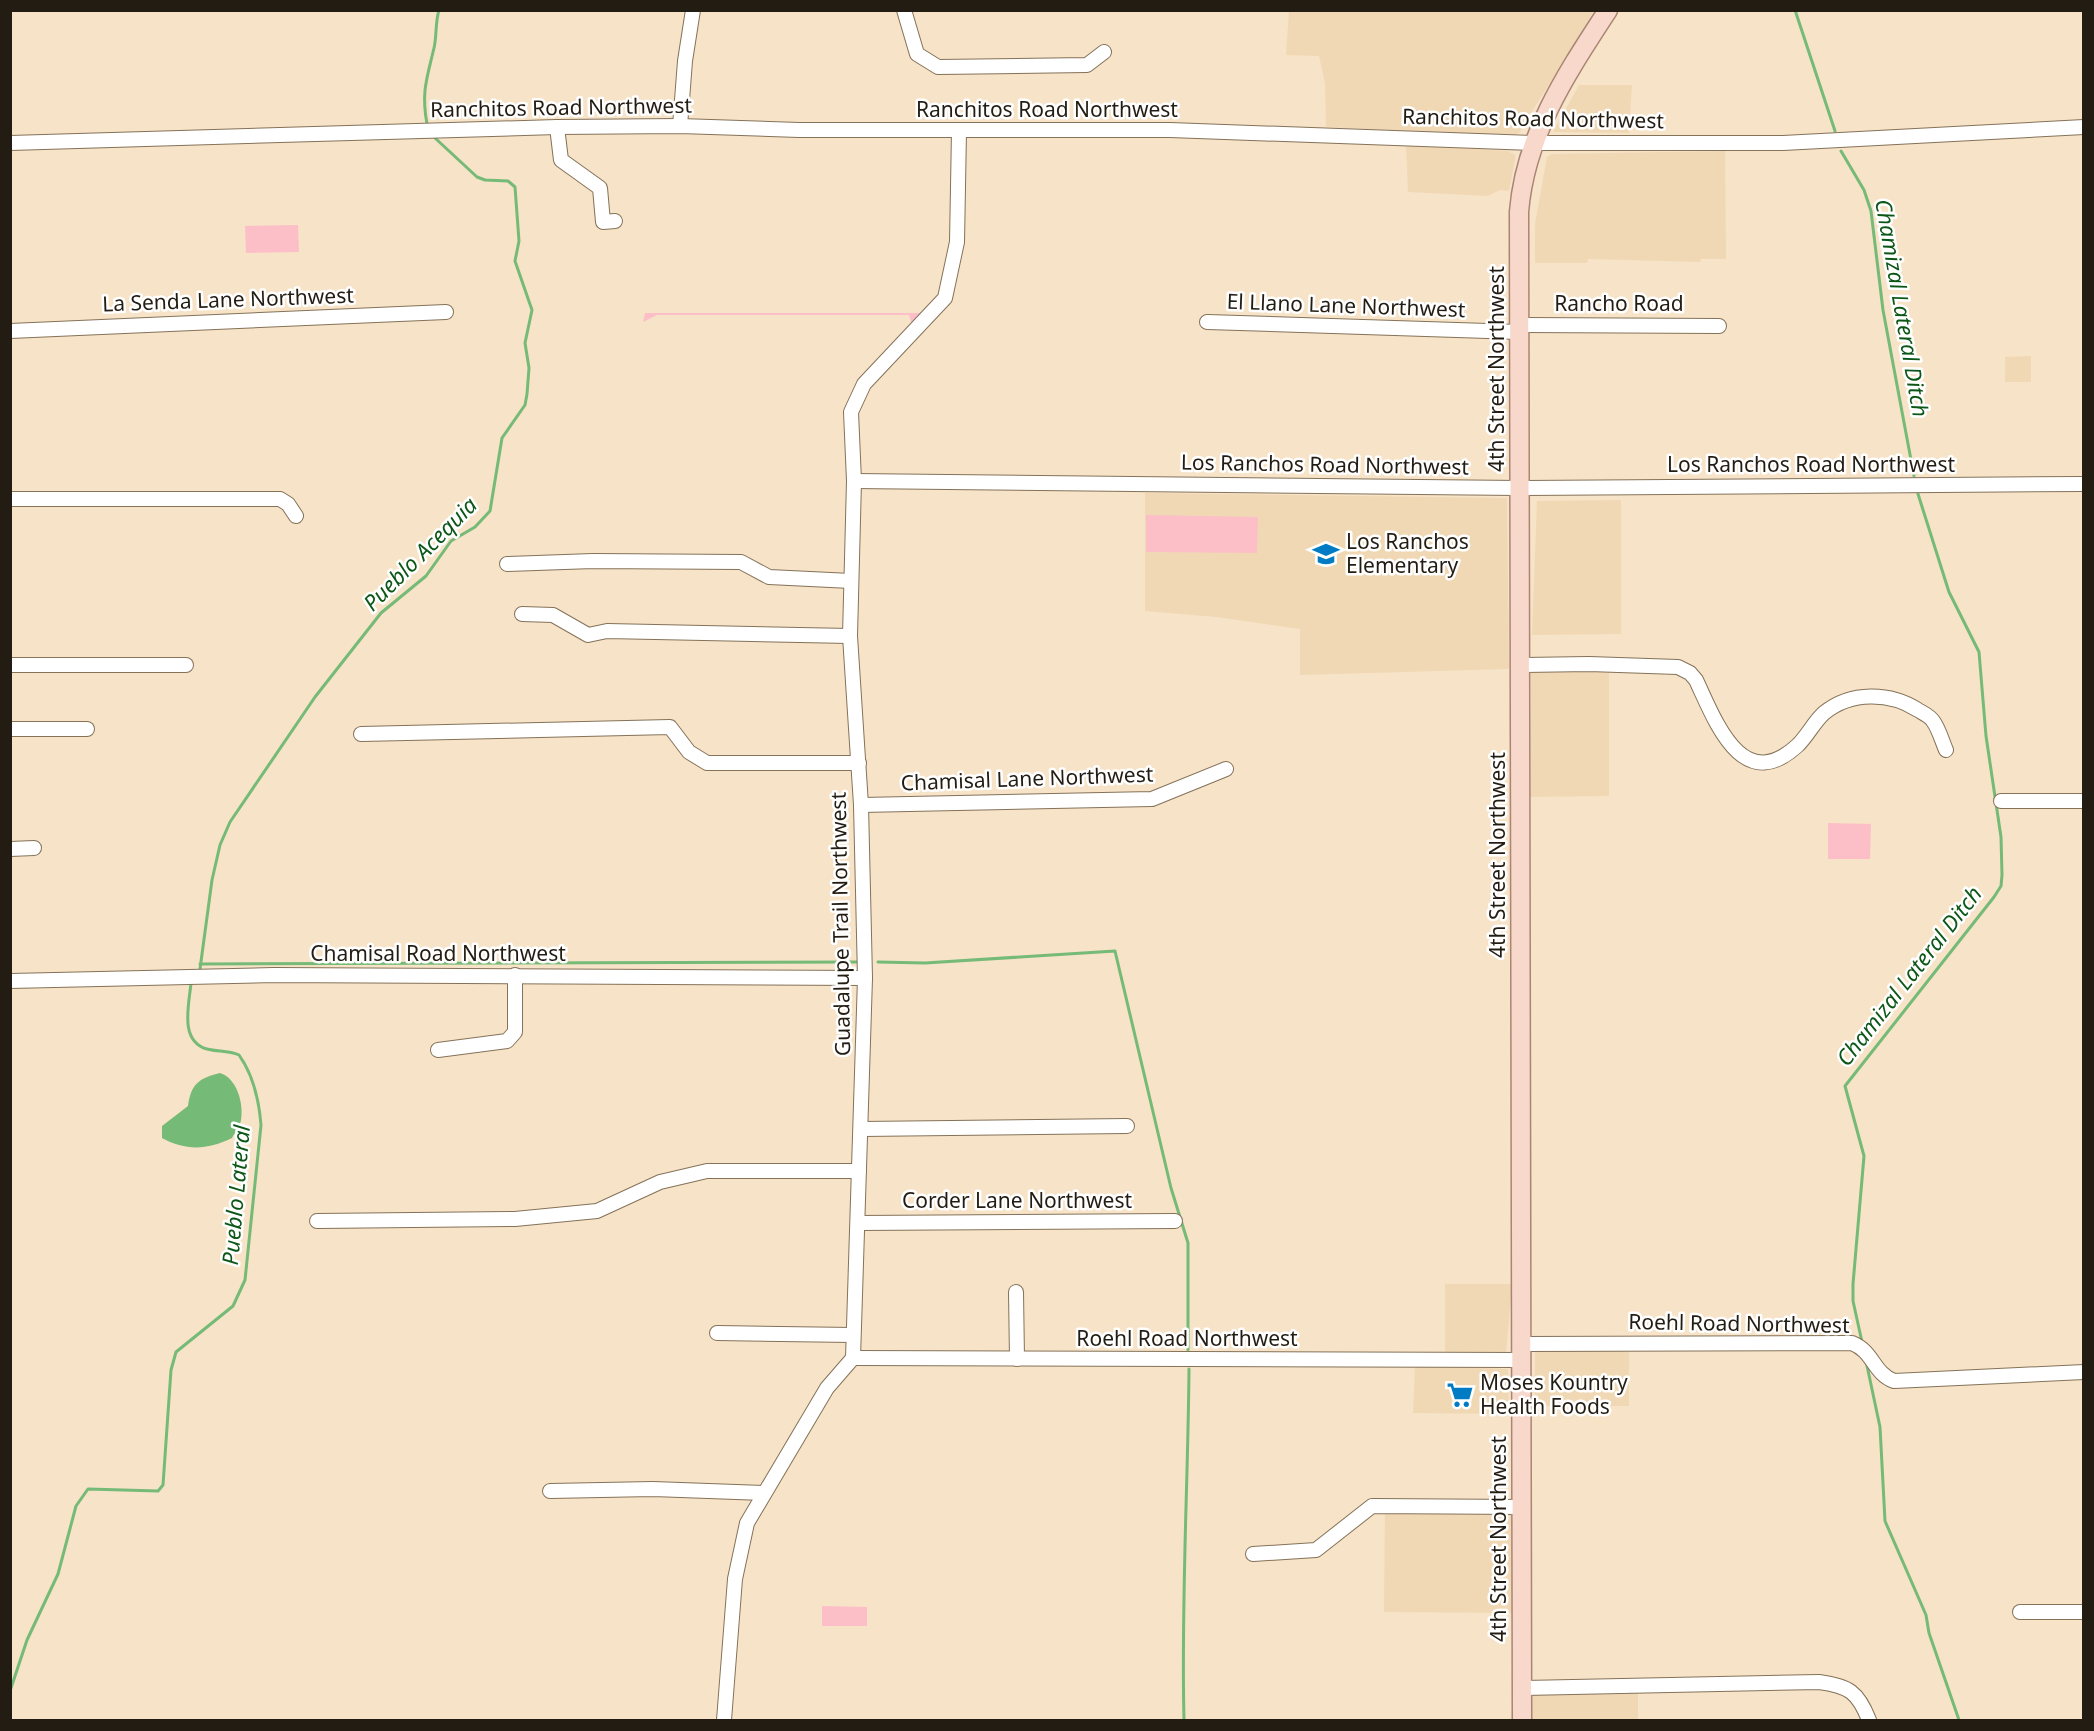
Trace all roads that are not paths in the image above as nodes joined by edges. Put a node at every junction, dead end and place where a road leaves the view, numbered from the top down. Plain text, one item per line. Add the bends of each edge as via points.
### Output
1 (693, 10) edge
2 (904, 10) edge
3 (1608, 10) edge
4 (1104, 52) dead end
5 (680, 126) junction
6 (557, 127) junction
7 (2084, 127) edge
8 (959, 131) junction
9 (10, 143) edge
10 (1533, 143) junction
11 (615, 221) dead end
12 (446, 312) dead end
13 (1207, 322) dead end
14 (1719, 326) dead end
15 (1519, 328) junction
16 (10, 331) edge
17 (854, 481) junction
18 (2084, 484) edge
19 (1520, 488) junction
20 (10, 499) edge
21 (296, 516) dead end
22 (507, 564) dead end
23 (852, 581) junction
24 (522, 614) dead end
25 (850, 636) junction
26 (10, 665) edge
27 (186, 665) dead end
28 (1520, 665) junction
29 (10, 729) edge
30 (87, 729) dead end
31 (361, 734) dead end
32 (1946, 750) dead end
33 (859, 763) junction
34 (1226, 769) dead end
35 (2001, 801) dead end
36 (2084, 801) edge
37 (861, 805) junction
38 (34, 848) dead end
39 (10, 849) edge
40 (515, 975) junction
41 (866, 978) junction
42 (10, 981) edge
43 (438, 1050) dead end
44 (1127, 1126) dead end
45 (862, 1129) junction
46 (859, 1171) junction
47 (317, 1221) dead end
48 (1175, 1221) dead end
49 (858, 1223) junction
50 (1016, 1292) dead end
51 (717, 1333) dead end
52 (853, 1335) junction
53 (1521, 1352) junction
54 (853, 1358) junction
55 (1017, 1359) junction
56 (2084, 1372) edge
57 (550, 1491) dead end
58 (765, 1493) junction
59 (1522, 1507) junction
60 (1252, 1554) dead end
61 (2020, 1612) dead end
62 (2084, 1612) edge
63 (1523, 1688) junction
64 (724, 1720) edge
65 (1522, 1720) edge
66 (1869, 1720) edge

1 - 5 street
2 - 4 street via 917,54 938,67 1087,65
3 - 10 main road, 4th Street Northwest via 1555,96
5 - 6 street, Ranchitos Road Northwest
5 - 8 street, Ranchitos Road Northwest
6 - 9 street, Ranchitos Road Northwest
6 - 11 street via 561,160 600,188 603,222
7 - 10 street, Ranchitos Road Northwest via 1801,142
8 - 10 street, Ranchitos Road Northwest via 1170,130
8 - 17 street, Guadalupe Trail Northwest via 957,242 945,298 864,384 851,412
10 - 15 main road, 4th Street Northwest via 1521,184
12 - 16 street, La Senda Lane Northwest
13 - 15 street, El Llano Lane Northwest
14 - 15 street, Rancho Road
15 - 19 main road, 4th Street Northwest
17 - 19 street, Los Ranchos Road Northwest
17 - 23 street, Guadalupe Trail Northwest
18 - 19 street, Los Ranchos Road Northwest
19 - 28 main road, 4th Street Northwest
20 - 21 street via 280,499
22 - 23 street via 741,562 769,577
23 - 25 street, Guadalupe Trail Northwest
24 - 25 street via 552,615 588,635 607,631
25 - 33 street, Guadalupe Trail Northwest
26 - 27 street
28 - 32 street via 1678,667 1696,680 1729,745 1751,760 1766,762 1780,757 1798,745 1824,713 1845,701 1866,696 1888,696 1908,703 1932,719
28 - 53 main road, 4th Street Northwest
29 - 30 street
31 - 33 street via 670,727 689,752 707,763
33 - 37 street, Guadalupe Trail Northwest
34 - 37 street, Chamisal Lane Northwest via 1152,799
35 - 36 street
37 - 41 street, Guadalupe Trail Northwest
38 - 39 street
40 - 41 street, Chamisal Road Northwest
40 - 42 street, Chamisal Road Northwest
40 - 43 street via 515,1032 507,1041
41 - 45 street, Guadalupe Trail Northwest
44 - 45 street
45 - 46 street, Guadalupe Trail Northwest
46 - 47 street via 707,1171 660,1182 597,1212 514,1219
46 - 49 street, Guadalupe Trail Northwest
48 - 49 street, Corder Lane Northwest
49 - 52 street, Guadalupe Trail Northwest
50 - 55 street
51 - 52 street
52 - 54 street, Guadalupe Trail Northwest
53 - 55 street, Roehl Road Northwest
53 - 56 street, Roehl Road Northwest via 1852,1343 1868,1352 1884,1377 1894,1381
53 - 59 main road, 4th Street Northwest
54 - 55 street, Roehl Road Northwest
54 - 58 street via 826,1388
57 - 58 street
58 - 64 street via 747,1523 735,1579
59 - 60 street via 1372,1506 1316,1550
59 - 63 main road, 4th Street Northwest
61 - 62 street
63 - 65 main road, 4th Street Northwest
63 - 66 street via 1819,1682 1856,1695

